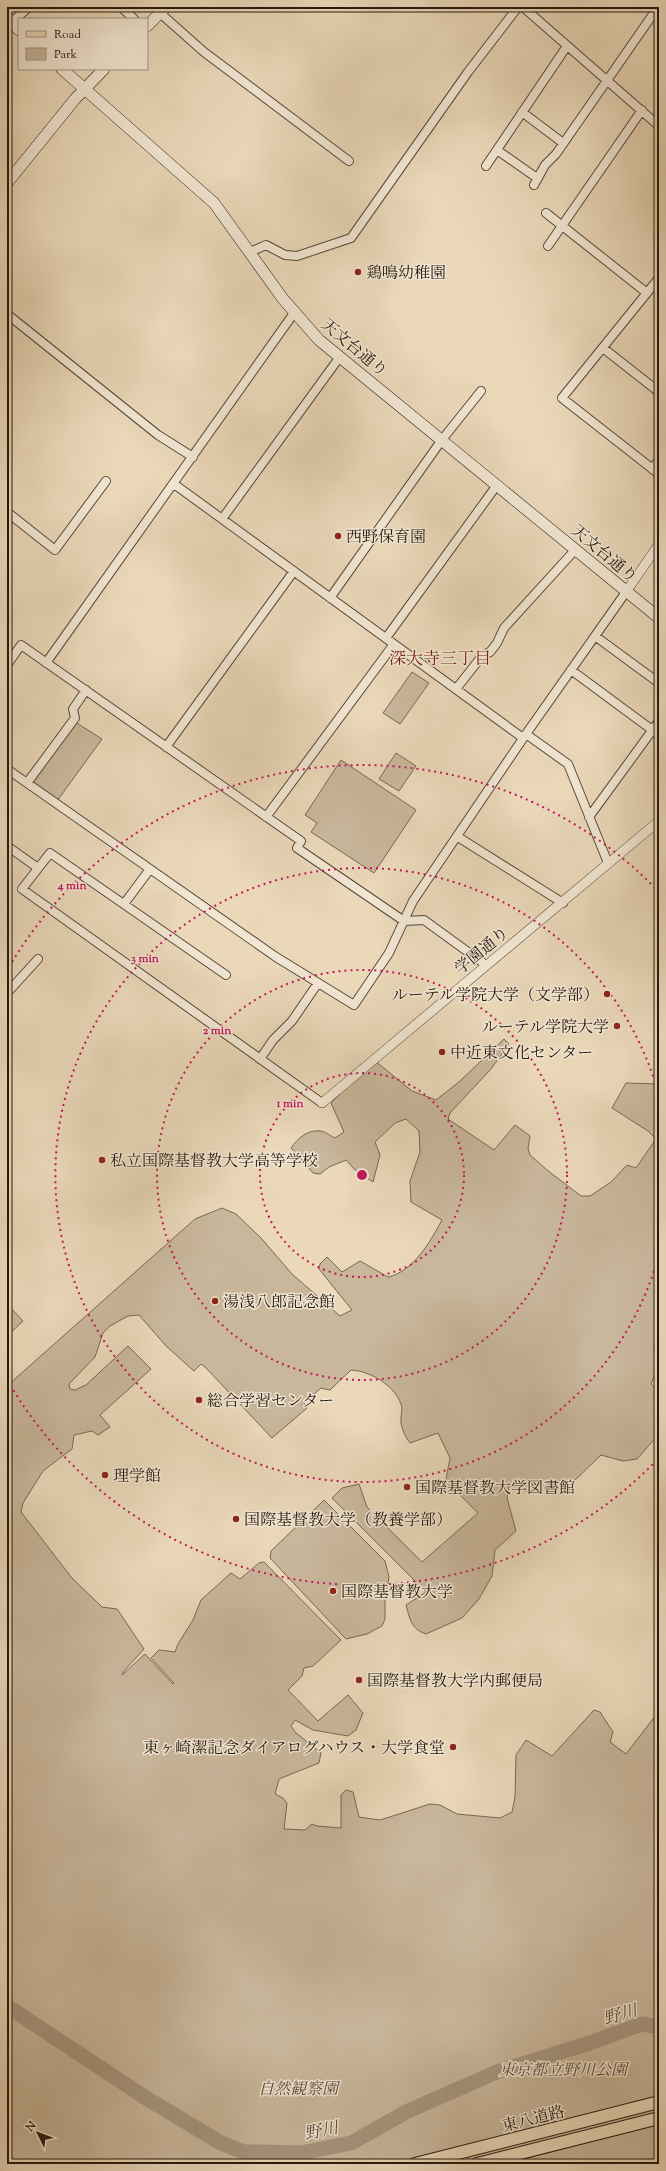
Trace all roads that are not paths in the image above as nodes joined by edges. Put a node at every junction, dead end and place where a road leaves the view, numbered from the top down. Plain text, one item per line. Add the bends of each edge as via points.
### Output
1 (29, 7) edge
2 (121, 7) edge
3 (518, 7) edge
4 (523, 7) edge
5 (658, 7) edge
6 (163, 10) edge
7 (133, 18) edge
8 (13, 23) edge
9 (148, 25) edge
10 (567, 46) junction
11 (63, 70) edge
12 (103, 70) edge
13 (608, 81) junction
14 (84, 89) junction
15 (642, 110) junction
16 (522, 112) junction
17 (659, 126) edge
18 (563, 143) junction
19 (497, 150) junction
20 (349, 161) dead end
21 (486, 166) dead end
22 (7, 183) edge
23 (546, 213) dead end
24 (562, 225) junction
25 (548, 246) dead end
26 (250, 252) junction
27 (659, 278) edge
28 (647, 293) junction
29 (294, 313) junction
30 (7, 314) edge
31 (603, 348) junction
32 (339, 358) junction
33 (481, 391) dead end
34 (659, 392) edge
35 (441, 441) junction
36 (193, 457) junction
37 (659, 460) edge
38 (656, 472) edge
39 (106, 482) dead end
40 (174, 484) junction
41 (497, 485) junction
42 (7, 512) edge
43 (222, 519) junction
44 (659, 544) edge
45 (575, 550) junction
46 (294, 571) junction
47 (626, 592) junction
48 (330, 598) junction
49 (659, 618) edge
50 (595, 636) junction
51 (386, 638) junction
52 (394, 644) junction
53 (46, 663) junction
54 (7, 665) edge
55 (571, 670) junction
56 (659, 683) edge
57 (456, 688) junction
58 (86, 690) junction
59 (659, 721) edge
60 (656, 733) edge
61 (525, 736) junction
62 (166, 747) junction
63 (7, 769) edge
64 (27, 783) junction
65 (266, 817) junction
66 (589, 817) junction
67 (659, 821) edge
68 (458, 836) junction
69 (7, 846) edge
70 (608, 863) junction
71 (38, 868) junction
72 (150, 869) junction
73 (563, 903) junction
74 (124, 904) junction
75 (404, 921) junction
76 (38, 959) dead end
77 (486, 965) junction
78 (226, 975) dead end
79 (318, 983) junction
80 (7, 993) edge
81 (260, 1059) junction
82 (322, 1103) joint
83 (659, 2102) edge
84 (659, 2118) edge
85 (415, 2164) edge
86 (477, 2164) edge

1 - 8 street
2 - 7 street
3 - 26 street via 468,72 351,238 297,256 285,255 266,245
4 - 10 street
5 - 13 street
6 - 9 main road
6 - 20 street via 204,52
10 - 13 street
10 - 16 street
11 - 14 main road, 天文台通り
12 - 14 main road
13 - 15 street
13 - 18 street
14 - 22 main road
14 - 26 main road, 天文台通り via 214,203
15 - 17 street
15 - 24 street
16 - 18 street
16 - 19 street
18 - 19 street via 535,181
19 - 21 street
23 - 24 street
24 - 25 street
24 - 28 street
26 - 29 main road, 天文台通り
27 - 28 street
28 - 31 street
29 - 32 main road, 天文台通り
29 - 36 street
30 - 36 street via 158,435
31 - 34 street
31 - 38 street via 562,398
32 - 35 main road, 天文台通り
32 - 43 street
33 - 35 street
35 - 41 main road, 天文台通り
35 - 48 street
36 - 40 street
37 - 38 street
39 - 42 street via 55,550
40 - 43 street
40 - 53 street
41 - 45 main road, 天文台通り
41 - 51 street
43 - 46 street
44 - 47 street
45 - 47 main road, 天文台通り
45 - 57 street via 504,628 490,652 482,656
46 - 48 street
46 - 62 street
47 - 49 main road, 天文台通り
47 - 50 street
48 - 51 street
50 - 55 street
50 - 56 street
51 - 52 street
52 - 57 street
52 - 65 street
53 - 54 street via 21,646
53 - 58 street
55 - 60 street
55 - 61 street
57 - 61 street
58 - 62 street
58 - 64 street via 73,709 75,718
59 - 60 street
60 - 66 street
61 - 66 street via 568,764
61 - 68 street
62 - 65 street
63 - 64 street
64 - 72 street
65 - 75 street via 301,841 297,848
66 - 70 street
67 - 70 street, 学園通り
68 - 73 street
68 - 75 street via 413,901
69 - 71 street
70 - 73 street, 学園通り
71 - 74 street via 50,853
71 - 81 street via 22,889
72 - 74 street
72 - 79 street via 276,957
73 - 77 street, 学園通り
74 - 78 street
75 - 77 street via 424,920
75 - 79 street via 389,953 354,1005
76 - 80 street
77 - 82 street, 学園通り
79 - 81 street via 289,1025 272,1040
81 - 82 street
83 - 85 main road, 東八道路
84 - 86 main road, 東八道路

